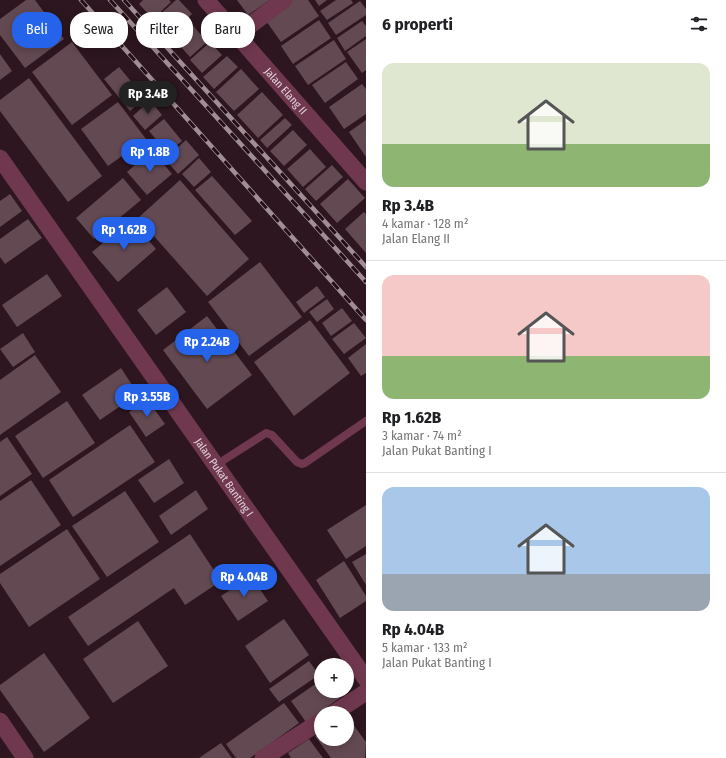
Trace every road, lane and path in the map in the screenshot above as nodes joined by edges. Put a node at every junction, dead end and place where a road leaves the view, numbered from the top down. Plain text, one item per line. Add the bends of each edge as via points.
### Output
1 (206, 0) edge
2 (284, 0) edge
3 (217, 12) edge
4 (255, 22) edge
5 (249, 48) edge
6 (0, 158) edge
7 (364, 178) edge
8 (366, 421) edge
9 (216, 465) junction
10 (366, 679) edge
11 (366, 692) edge
12 (345, 706) edge
13 (0, 721) edge
14 (314, 725) edge
15 (25, 758) edge
16 (263, 758) edge

1 - 3 street, Jalan Elang II
2 - 4 street
5 - 7 street, Jalan Elang II
6 - 9 street, Jalan Pukat Banting I
8 - 9 lane via 302,464 297,462 272,435 266,433
9 - 10 street, Jalan Pukat Banting I
11 - 12 street
13 - 15 street
14 - 16 street

